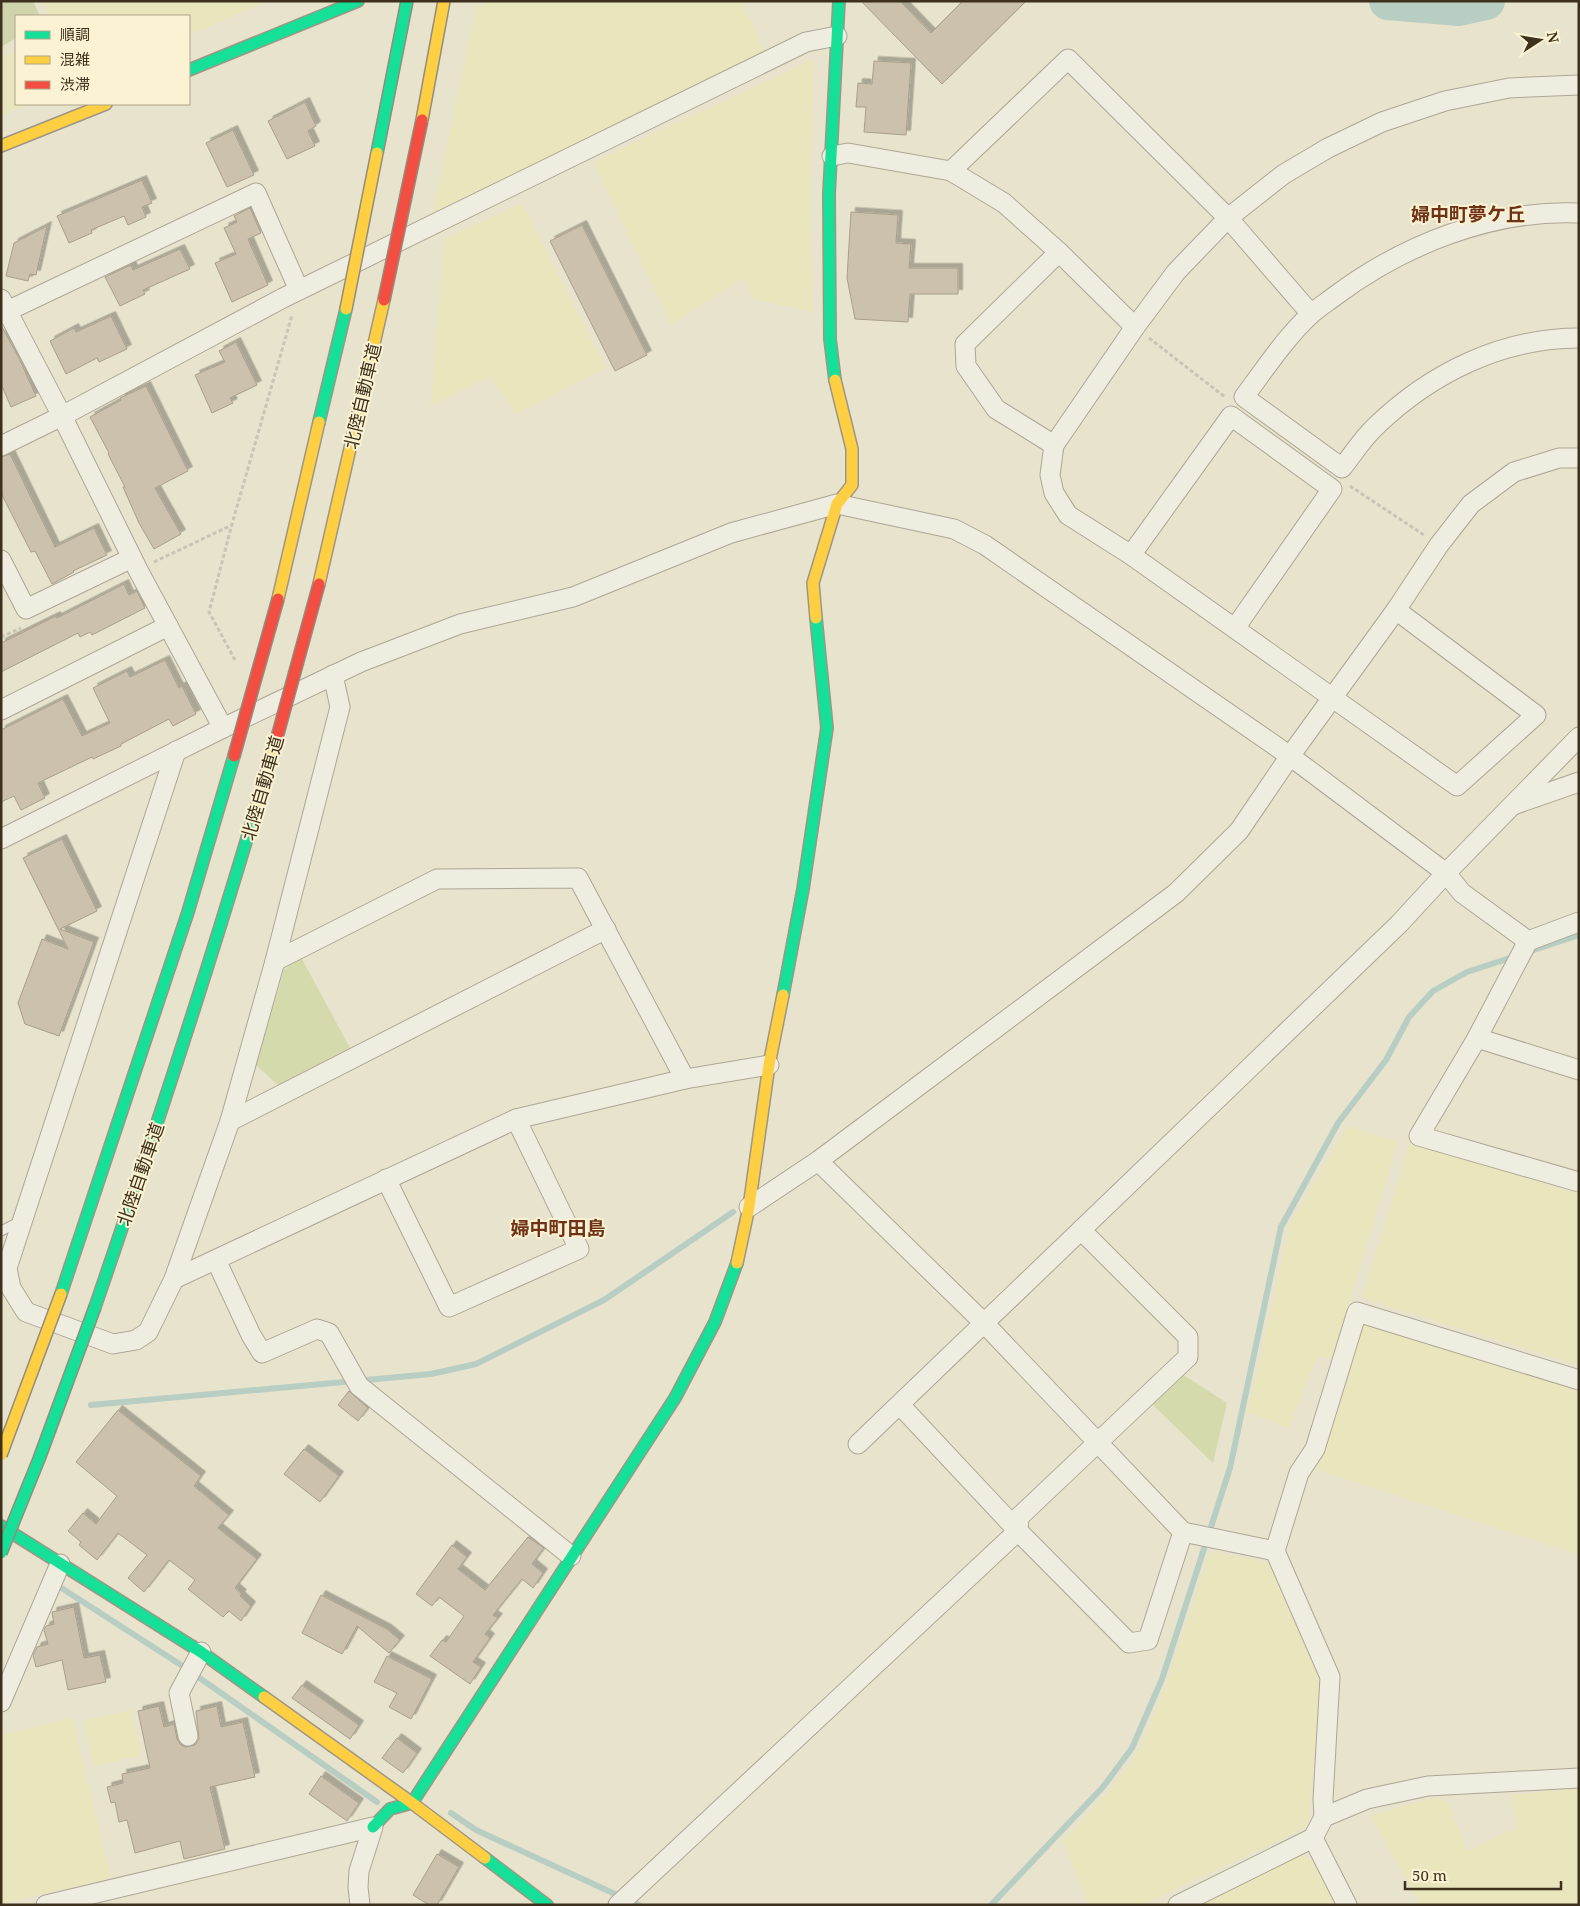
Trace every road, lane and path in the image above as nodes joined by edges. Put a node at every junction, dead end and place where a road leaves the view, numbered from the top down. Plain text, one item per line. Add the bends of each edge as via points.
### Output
1 (358, 1) edge
2 (407, 1) edge
3 (444, 1) edge
4 (839, 1) edge
5 (837, 36) junction
6 (190, 70) edge
7 (1579, 85) edge
8 (104, 105) edge
9 (1, 146) edge
10 (832, 156) junction
11 (951, 171) junction
12 (1579, 213) edge
13 (1228, 218) junction
14 (1058, 252) junction
15 (299, 290) junction
16 (3, 308) edge
17 (1311, 314) junction
18 (1136, 327) junction
19 (1579, 338) edge
20 (62, 416) junction
21 (1054, 445) junction
22 (1, 446) edge
23 (1579, 458) edge
24 (838, 504) junction
25 (232, 524) junction
26 (1131, 555) junction
27 (1, 560) edge
28 (135, 564) junction
29 (1396, 610) junction
30 (168, 626) junction
31 (1235, 628) junction
32 (238, 666) dead end
33 (333, 675) junction
34 (1334, 697) junction
35 (1, 710) edge
36 (223, 728) junction
37 (1579, 738) edge
38 (176, 751) junction
39 (1290, 756) junction
40 (1579, 782) edge
41 (1513, 806) junction
42 (4, 832) edge
43 (1446, 873) junction
44 (1579, 922) edge
45 (606, 929) junction
46 (1528, 941) junction
47 (275, 961) junction
48 (1477, 1038) junction
49 (769, 1065) junction
50 (1579, 1070) edge
51 (685, 1080) junction
52 (516, 1119) junction
53 (230, 1121) junction
54 (818, 1162) junction
55 (386, 1179) junction
56 (1579, 1182) edge
57 (749, 1207) junction
58 (24, 1220) junction
59 (1080, 1230) junction
60 (1, 1231) edge
61 (216, 1260) junction
62 (174, 1278) junction
63 (983, 1322) junction
64 (1579, 1380) edge
65 (900, 1404) junction
66 (1098, 1442) junction
67 (858, 1444) dead end
68 (1, 1455) edge
69 (1, 1526) edge
70 (1018, 1531) junction
71 (1183, 1532) junction
72 (1275, 1551) junction
73 (1, 1553) edge
74 (571, 1556) junction
75 (60, 1564) junction
76 (201, 1652) junction
77 (1, 1702) edge
78 (188, 1736) dead end
79 (1579, 1778) edge
80 (412, 1803) junction
81 (1324, 1817) junction
82 (373, 1827) junction
83 (1314, 1838) junction
84 (46, 1905) edge
85 (360, 1905) edge
86 (547, 1905) edge
87 (618, 1905) edge
88 (1178, 1905) edge
89 (1347, 1905) edge

1 - 6 main road
2 - 68 main road, 北陸自動車道, bridge via 346,310 278,598 234,756 185,921 61,1294
3 - 73 main road, 北陸自動車道, bridge via 384,300 319,584 276,741 162,1110 95,1307
4 - 5 main road
5 - 10 main road
5 - 15 street via 806,42
7 - 13 street via 1509,88 1445,101 1382,122 1284,174
8 - 9 main road
10 - 11 street via 848,153
10 - 24 main road via 829,194 830,339 837,392 852,449 852,485
11 - 13 street via 1068,59
11 - 14 street via 1004,203
12 - 17 street via 1503,219 1408,250 1357,280
13 - 17 street
13 - 18 street via 1176,272
14 - 18 street
14 - 21 street via 965,344 966,366 996,409
15 - 16 street via 256,193
15 - 20 street
15 - 25 path
16 - 20 street
17 - 19 street via 1244,397 1342,468 1374,427 1436,378 1477,358 1530,342
18 - 21 street
20 - 22 street
20 - 28 street
21 - 26 street via 1050,475 1054,492 1068,515
23 - 29 street via 1559,458 1514,472 1471,504
24 - 33 street via 731,533 573,597 460,624
24 - 39 street via 954,529 985,545
24 - 49 main road via 813,583 827,728 803,889
25 - 28 path
25 - 32 path via 209,612
26 - 31 street
26 - 31 street via 1231,416 1332,488
27 - 28 street via 26,609
28 - 30 street
29 - 34 street
29 - 34 street via 1536,715 1457,786
30 - 35 street
30 - 36 street
31 - 34 street
33 - 36 street
33 - 47 street via 340,707
34 - 39 street
36 - 38 street
37 - 41 street
38 - 42 street
38 - 58 street
39 - 43 street
39 - 54 street via 1239,831 1176,893
40 - 41 street
41 - 43 street
43 - 46 street via 1462,893
43 - 59 street via 1392,931
44 - 46 street
45 - 47 street via 578,878 437,878
45 - 51 street
45 - 53 street
46 - 48 street
47 - 53 street
48 - 50 street
48 - 56 street via 1419,1136
49 - 51 street
49 - 57 main road
51 - 52 street
52 - 55 street
52 - 55 street via 579,1249 450,1307
53 - 62 street
54 - 57 street
54 - 63 street
55 - 61 street
57 - 74 main road via 737,1262 715,1322 675,1398
58 - 60 lane
58 - 62 street via 7,1268 11,1288 26,1312 113,1344 136,1340 148,1332
59 - 63 street
59 - 66 street via 1188,1337 1188,1357
61 - 62 street
61 - 74 street via 262,1353 316,1329 329,1333 359,1386
63 - 65 street
63 - 66 street
64 - 72 street via 1357,1312 1316,1449 1299,1473
65 - 67 street
65 - 70 street
66 - 70 street via 1019,1517
66 - 71 street
69 - 75 main road
70 - 71 street via 1129,1643 1148,1640
70 - 87 street
71 - 72 street
72 - 81 street via 1330,1677
74 - 80 main road
75 - 76 main road
75 - 77 street
76 - 78 street via 179,1693
76 - 80 main road
79 - 81 street via 1428,1786 1366,1799
80 - 82 main road via 390,1809
80 - 86 main road
81 - 83 street
82 - 84 street
82 - 85 street via 359,1871
83 - 88 street
83 - 89 street

